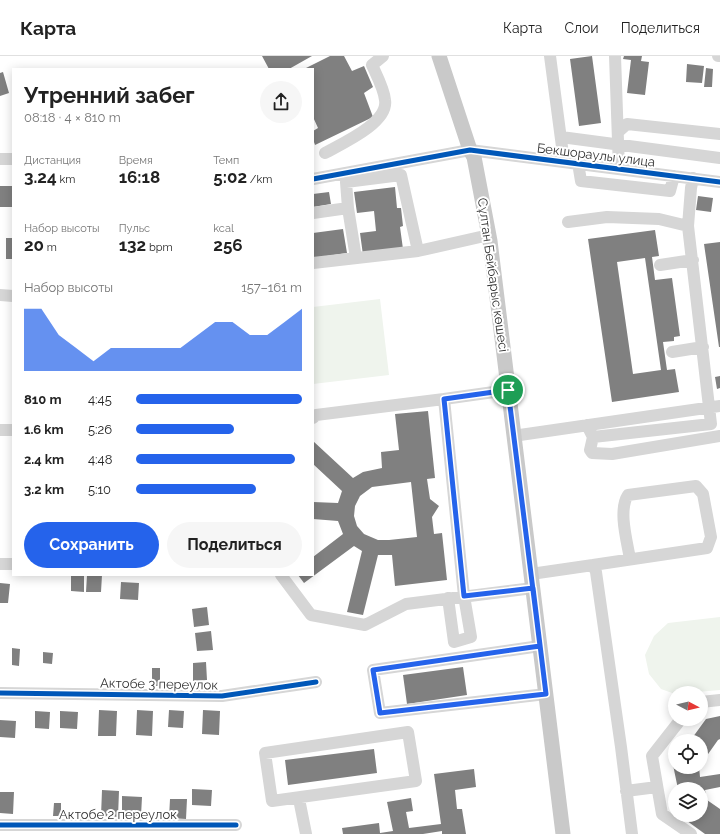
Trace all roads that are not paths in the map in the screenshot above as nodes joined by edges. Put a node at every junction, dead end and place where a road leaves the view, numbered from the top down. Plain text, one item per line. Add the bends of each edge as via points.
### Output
1 (383, 56) edge
2 (439, 56) edge
3 (550, 56) edge
4 (614, 56) edge
5 (370, 61) edge
6 (720, 134) edge
7 (561, 137) junction
8 (618, 138) junction
9 (470, 150) junction
10 (325, 153) dead end
11 (0, 158) edge
12 (720, 158) edge
13 (12, 159) edge
14 (564, 162) junction
15 (578, 164) junction
16 (619, 169) junction
17 (674, 176) junction
18 (693, 178) junction
19 (314, 179) edge
20 (720, 182) edge
21 (348, 208) junction
22 (314, 213) edge
23 (568, 222) dead end
24 (688, 226) junction
25 (489, 235) junction
26 (418, 251) junction
27 (356, 258) junction
28 (693, 260) junction
29 (314, 263) edge
30 (660, 265) dead end
31 (0, 295) edge
32 (12, 296) edge
33 (703, 347) junction
34 (672, 352) dead end
35 (508, 390) junction
36 (444, 399) junction
37 (715, 406) edge
38 (314, 417) edge
39 (715, 423) edge
40 (588, 425) junction
41 (0, 430) edge
42 (12, 430) edge
43 (513, 436) junction
44 (720, 436) edge
45 (593, 437) junction
46 (630, 558) junction
47 (0, 564) edge
48 (12, 564) edge
49 (593, 565) junction
50 (282, 576) edge
51 (532, 581) junction
52 (464, 596) junction
53 (448, 598) junction
54 (540, 646) junction
55 (316, 682) dead end
56 (0, 693) edge
57 (546, 694) junction
58 (720, 700) edge
59 (708, 701) edge
60 (676, 726) edge
61 (657, 787) junction
62 (626, 791) junction
63 (299, 798) junction
64 (0, 825) edge
65 (236, 825) dead end
66 (306, 834) edge
67 (563, 834) edge
68 (632, 834) edge
69 (691, 834) edge

1 - 5 street
2 - 9 main road, Сұлтан Бейбарыс көшесі
3 - 7 street
4 - 8 street
5 - 10 street via 386,101 384,110 379,119 365,130
6 - 8 street via 627,124
7 - 8 street
7 - 14 street
8 - 12 street
8 - 16 street
9 - 14 street, Бекшораулы улица
9 - 19 street, Бекшораулы улица
9 - 25 main road, Сұлтан Бейбарыс көшесі via 474,157
11 - 13 street
14 - 15 street, Бекшораулы улица
15 - 16 street, Бекшораулы улица
15 - 17 street via 581,182 670,191
16 - 17 street, Бекшораулы улица
17 - 18 street, Бекшораулы улица
18 - 20 street, Бекшораулы улица
18 - 24 street
21 - 22 street
21 - 26 street via 346,182 401,175
21 - 27 street
23 - 24 street via 614,217 659,219
24 - 28 street
25 - 26 street
25 - 35 main road, Сұлтан Бейбарыс көшесі
26 - 27 street
27 - 29 street
28 - 30 street
28 - 33 street
31 - 32 street
33 - 34 street
33 - 37 street
35 - 36 street
35 - 43 main road, Сұлтан Бейбарыс көшесі
36 - 38 street
36 - 52 street
37 - 39 street
37 - 40 street
39 - 45 street
40 - 43 street
40 - 45 street
41 - 42 street
43 - 51 main road, Сұлтан Бейбарыс көшесі
44 - 45 street via 612,454 592,453 590,450
46 - 46 street via 623,513 624,500 628,495 696,486 703,494 711,537 707,548
46 - 49 street
47 - 48 street
49 - 51 street
49 - 62 street
50 - 53 street via 312,615 365,626 406,604
51 - 52 street
51 - 54 main road, Сұлтан Бейбарыс көшесі
52 - 53 street
52 - 53 street via 471,637 454,642
54 - 57 main road, Сұлтан Бейбарыс көшесі
54 - 57 street via 373,670 380,713
55 - 56 street, Актобе 3 переулок via 222,696
57 - 67 main road, Сұлтан Бейбарыс көшесі
58 - 59 street
60 - 61 street via 652,756
61 - 62 street
61 - 69 street via 662,814
62 - 68 street
63 - 63 street via 272,801 265,753 408,732 416,781
63 - 66 street
64 - 65 street, Актобе 2 переулок

